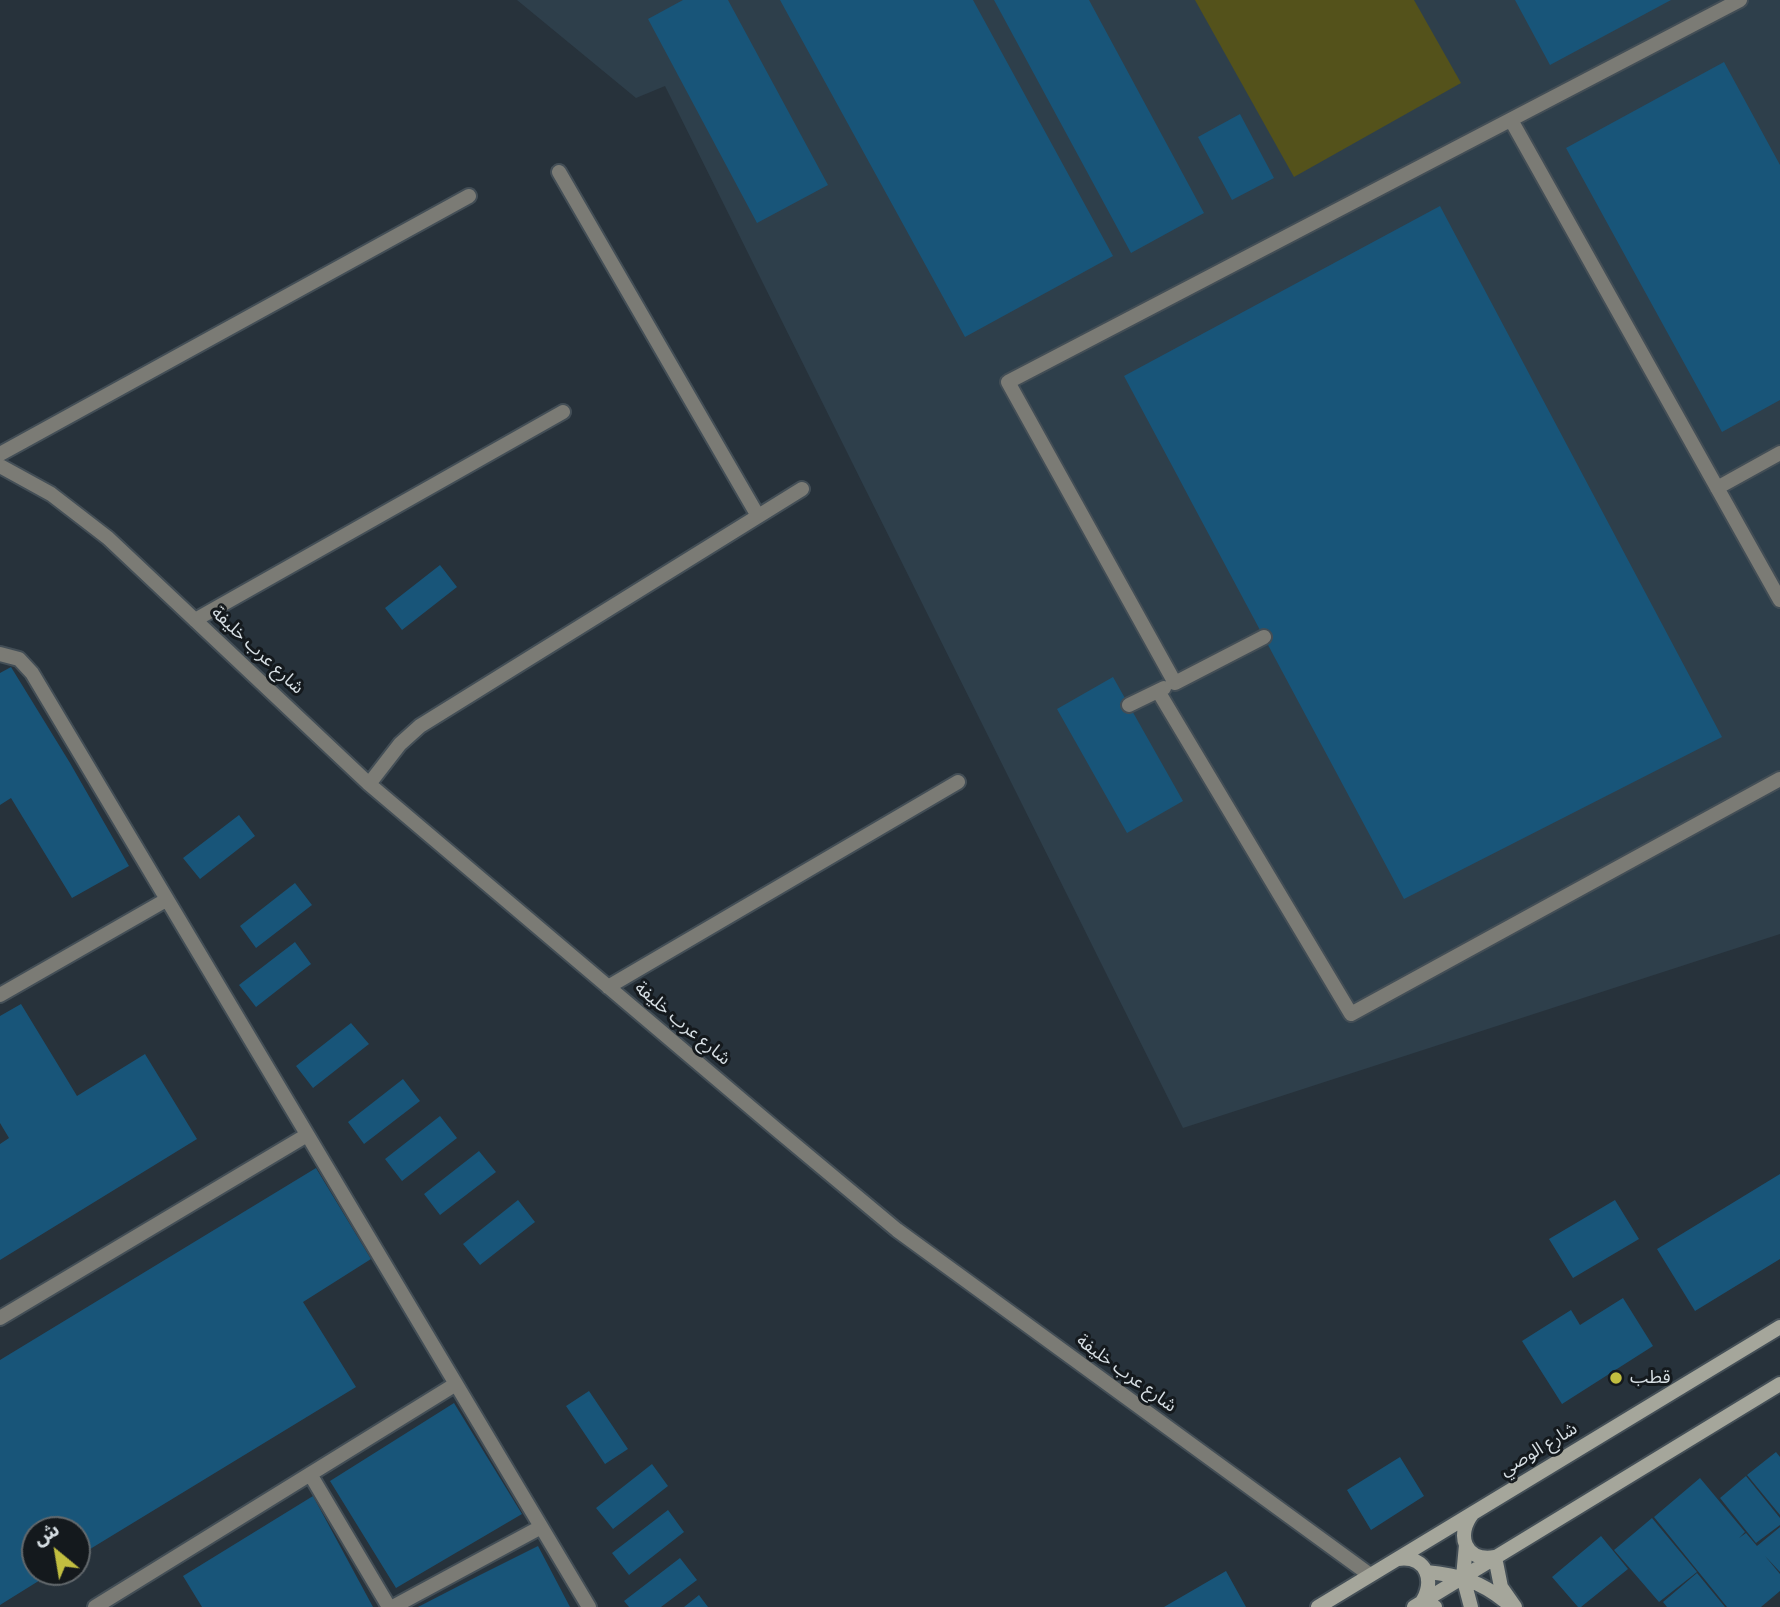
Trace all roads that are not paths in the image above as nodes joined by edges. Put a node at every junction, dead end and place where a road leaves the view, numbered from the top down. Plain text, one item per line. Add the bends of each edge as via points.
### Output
1 (1741, 0) edge
2 (1511, 120) junction
3 (559, 172) dead end
4 (469, 196) dead end
5 (563, 412) dead end
6 (1780, 453) edge
7 (0, 454) edge
8 (0, 466) edge
9 (1717, 488) junction
10 (802, 489) dead end
11 (758, 516) junction
12 (1780, 600) edge
13 (195, 620) junction
14 (1264, 637) dead end
15 (0, 654) edge
16 (1175, 683) junction
17 (1158, 691) junction
18 (1129, 705) dead end
19 (1780, 779) edge
20 (958, 782) dead end
21 (369, 783) junction
22 (166, 900) junction
23 (608, 987) junction
24 (0, 995) edge
25 (307, 1135) junction
26 (0, 1318) edge
27 (1780, 1326) edge
28 (456, 1384) junction
29 (1780, 1384) edge
30 (310, 1474) junction
31 (1473, 1513) junction
32 (541, 1527) junction
33 (1466, 1545) junction
34 (1495, 1558) junction
35 (1396, 1560) junction
36 (1426, 1572) junction
37 (1370, 1575) junction
38 (1463, 1577) junction
39 (1423, 1606) edge
40 (95, 1607) edge
41 (391, 1607) edge
42 (589, 1607) edge
43 (1318, 1607) edge
44 (1471, 1607) edge
45 (1514, 1607) edge

1 - 2 street
2 - 9 street
2 - 16 street via 1008,382
3 - 11 street
4 - 7 street
5 - 13 street
6 - 9 street
8 - 13 street, شارع عرب خليفة via 80,515
9 - 12 street
10 - 11 street
11 - 21 street via 420,726
13 - 21 street, شارع عرب خليفة
14 - 16 street
15 - 22 street via 19,659 32,673
16 - 17 street
17 - 18 street
17 - 19 street via 1351,1014
20 - 23 street
21 - 23 street, شارع عرب خليفة
22 - 24 street
22 - 25 street
23 - 37 street, شارع عرب خليفة via 897,1230
25 - 26 street
25 - 28 street
27 - 31 street, شارع الوصي
28 - 30 street
28 - 32 street
29 - 34 street
30 - 40 street
30 - 41 street
31 - 33 street via 1464,1528
31 - 35 street, شارع الوصي
32 - 41 street
32 - 42 street
33 - 34 street via 1478,1557
33 - 38 street
34 - 38 street
34 - 45 street via 1501,1587
35 - 36 street via 1414,1560
35 - 37 street, شارع الوصي
36 - 38 street
36 - 39 street via 1429,1588
37 - 43 street, شارع الوصي
38 - 39 street
38 - 44 street
38 - 45 street

